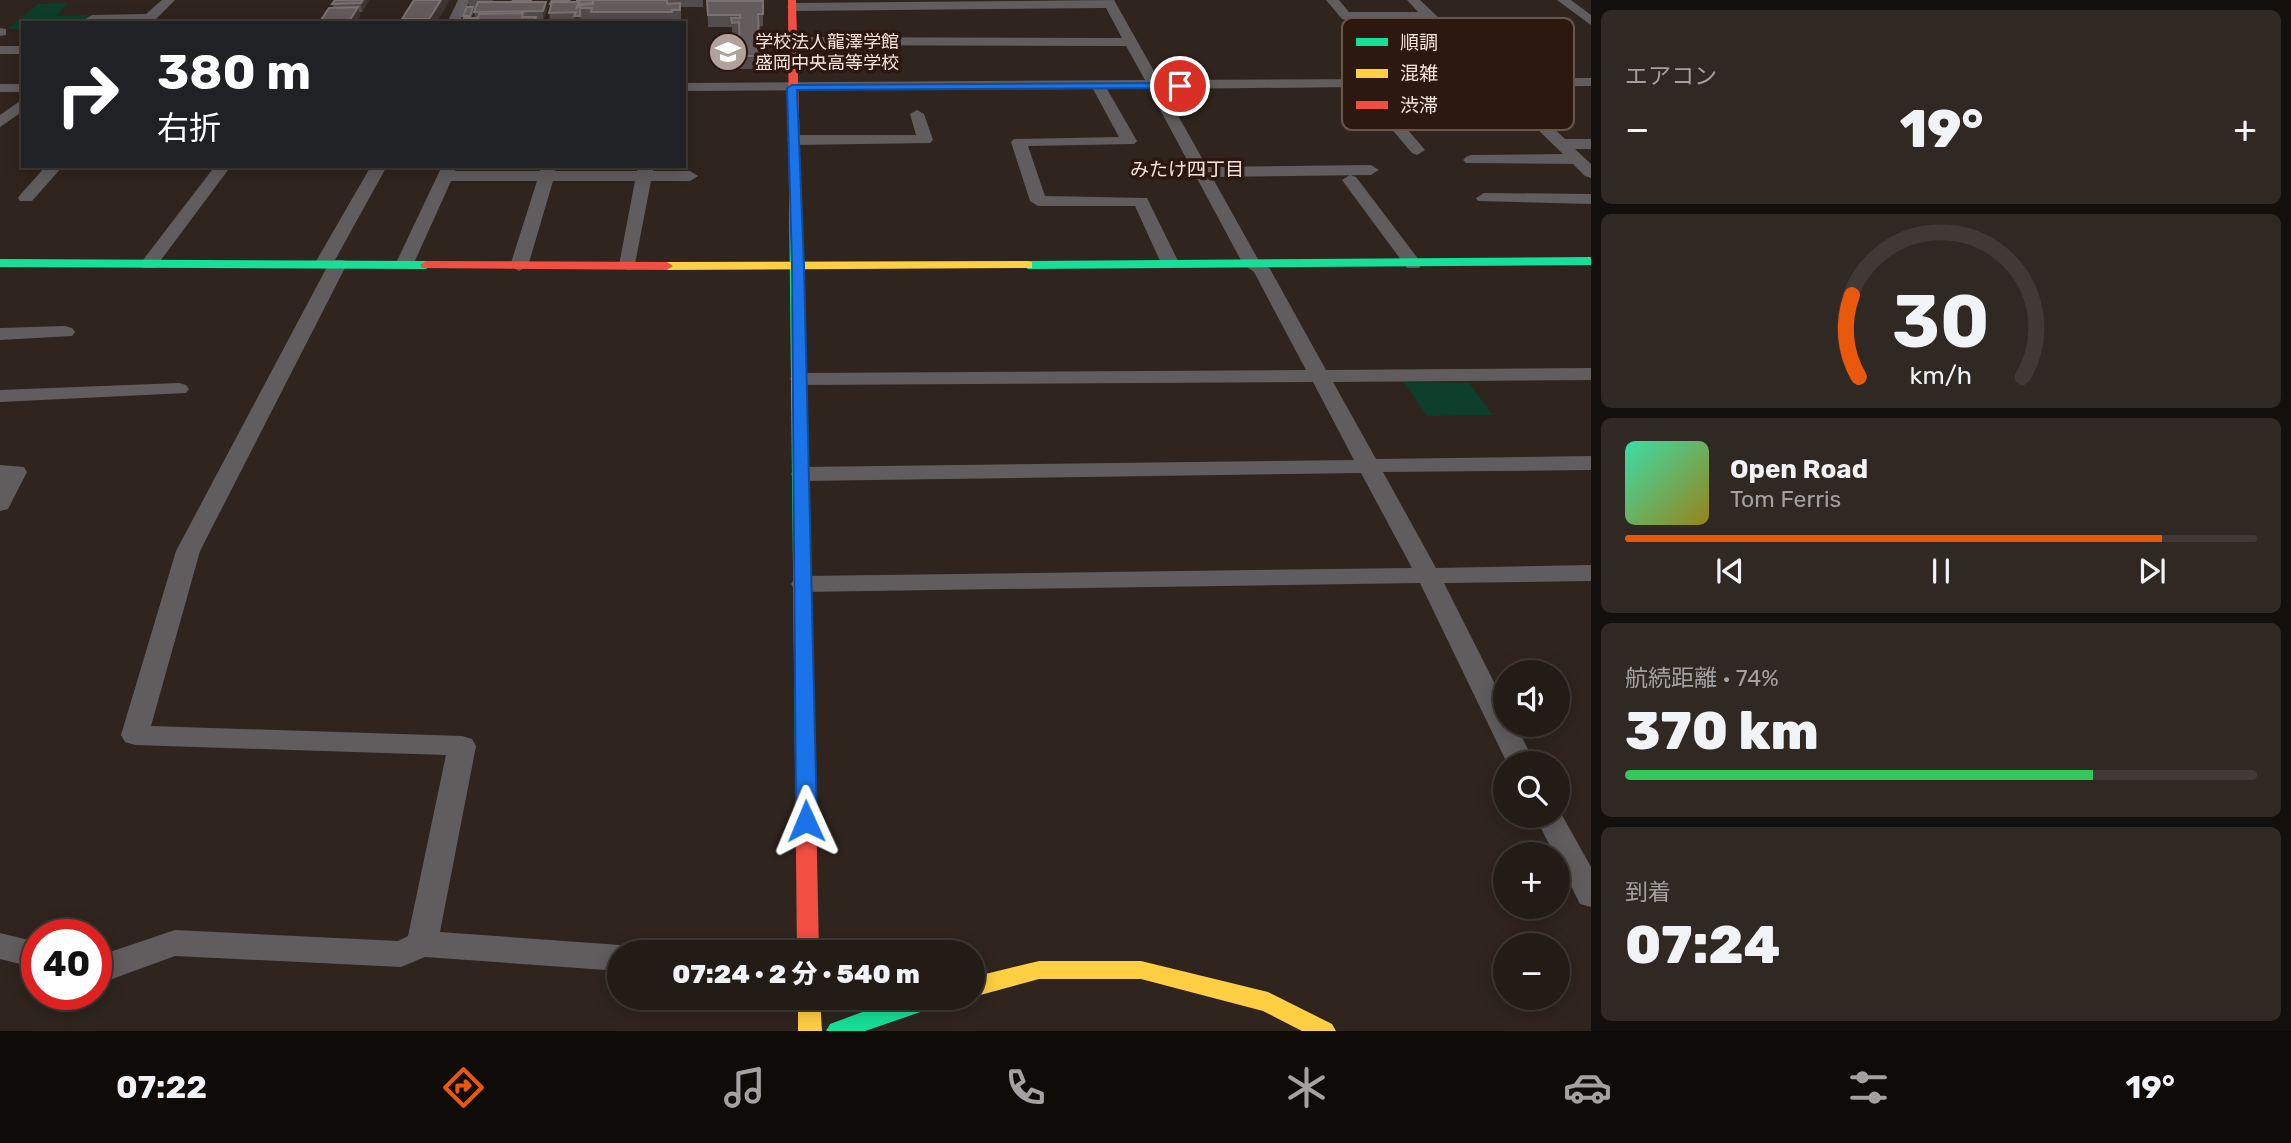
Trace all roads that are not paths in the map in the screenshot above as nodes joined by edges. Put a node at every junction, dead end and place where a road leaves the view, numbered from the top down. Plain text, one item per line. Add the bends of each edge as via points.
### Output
1 (169, 0) edge
2 (464, 0) edge
3 (1332, 0) edge
4 (1413, 0) edge
5 (1563, 0) edge
6 (1110, 2) edge
7 (792, 3) edge
8 (1429, 16) joint
9 (92, 19) dead end
10 (146, 20) edge
11 (454, 21) edge
12 (1591, 21) edge
13 (793, 41) junction
14 (1131, 42) junction
15 (0, 50) edge
16 (21, 50) edge
17 (1342, 85) edge
18 (1098, 86) junction
19 (1155, 86) junction
20 (686, 87) edge
21 (0, 88) edge
22 (21, 88) edge
23 (792, 88) junction
24 (21, 105) edge
25 (917, 114) dead end
26 (0, 123) edge
27 (1399, 130) edge
28 (1548, 130) edge
29 (795, 140) junction
30 (1562, 144) junction
31 (1591, 144) edge
32 (1417, 150) dead end
33 (1577, 159) junction
34 (1471, 160) dead end
35 (53, 168) edge
36 (221, 168) edge
37 (378, 168) edge
38 (1371, 170) dead end
39 (447, 171) edge
40 (547, 171) edge
41 (645, 171) edge
42 (1202, 172) junction
43 (1591, 173) edge
44 (690, 176) dead end
45 (1350, 180) dead end
46 (26, 198) dead end
47 (1484, 198) dead end
48 (1591, 199) edge
49 (1591, 261) edge
50 (0, 262) edge
51 (405, 263) junction
52 (1170, 263) junction
53 (149, 264) junction
54 (331, 264) junction
55 (1252, 264) junction
56 (1413, 264) junction
57 (628, 265) junction
58 (519, 266) junction
59 (798, 266) junction
60 (65, 332) dead end
61 (0, 334) edge
62 (1591, 374) edge
63 (1319, 375) junction
64 (800, 379) junction
65 (179, 389) dead end
66 (0, 396) edge
67 (1591, 463) edge
68 (1367, 466) junction
69 (0, 472) edge
70 (802, 474) junction
71 (0, 504) edge
72 (1427, 573) junction
73 (1591, 573) edge
74 (803, 584) junction
75 (1515, 751) edge
76 (1555, 828) edge
77 (1591, 895) edge
78 (808, 940) edge
79 (422, 944) junction
80 (0, 946) edge
81 (21, 951) edge
82 (607, 957) edge
83 (112, 965) edge
84 (985, 984) edge
85 (809, 1010) edge
86 (898, 1010) edge
87 (810, 1031) edge
88 (838, 1031) edge
89 (1324, 1031) edge

1 - 10 street
2 - 11 street
3 - 8 street via 1346,16
4 - 8 street
5 - 12 street
6 - 7 street
6 - 14 street
7 - 13 street
9 - 10 street
13 - 14 street
13 - 23 street
14 - 19 street
15 - 16 street
17 - 19 street
18 - 19 street
18 - 23 street
18 - 52 street via 1129,141 1018,142 1038,201 1141,201
19 - 42 street
20 - 23 street
21 - 22 street
23 - 29 street
24 - 26 street
25 - 29 street via 925,140
27 - 32 street
28 - 30 street
29 - 59 street
30 - 31 street
30 - 33 street
33 - 34 street
33 - 43 street
35 - 46 street
36 - 53 street
37 - 54 street
38 - 42 street
39 - 40 street
39 - 51 street
40 - 41 street
40 - 58 street
41 - 44 street
41 - 57 street
42 - 55 street
45 - 56 street
47 - 48 street
49 - 56 street
50 - 53 street
51 - 54 street
51 - 58 street
52 - 55 street
52 - 59 street
53 - 54 street
54 - 79 street via 188,551 135,736 462,746
55 - 56 street
55 - 63 street via 1261,269
57 - 58 street
57 - 59 street
59 - 64 street
60 - 61 street
62 - 63 street
63 - 64 street
63 - 68 street
64 - 70 street
65 - 66 street
67 - 68 street
68 - 70 street
68 - 72 street
69 - 71 street via 16,472
70 - 74 street
72 - 73 street
72 - 74 street
72 - 75 street
74 - 78 street
76 - 77 street
79 - 82 street
79 - 83 street via 401,954 175,943
80 - 81 street
84 - 89 street via 1039,970 1141,970 1268,1002
85 - 87 street
86 - 88 street

